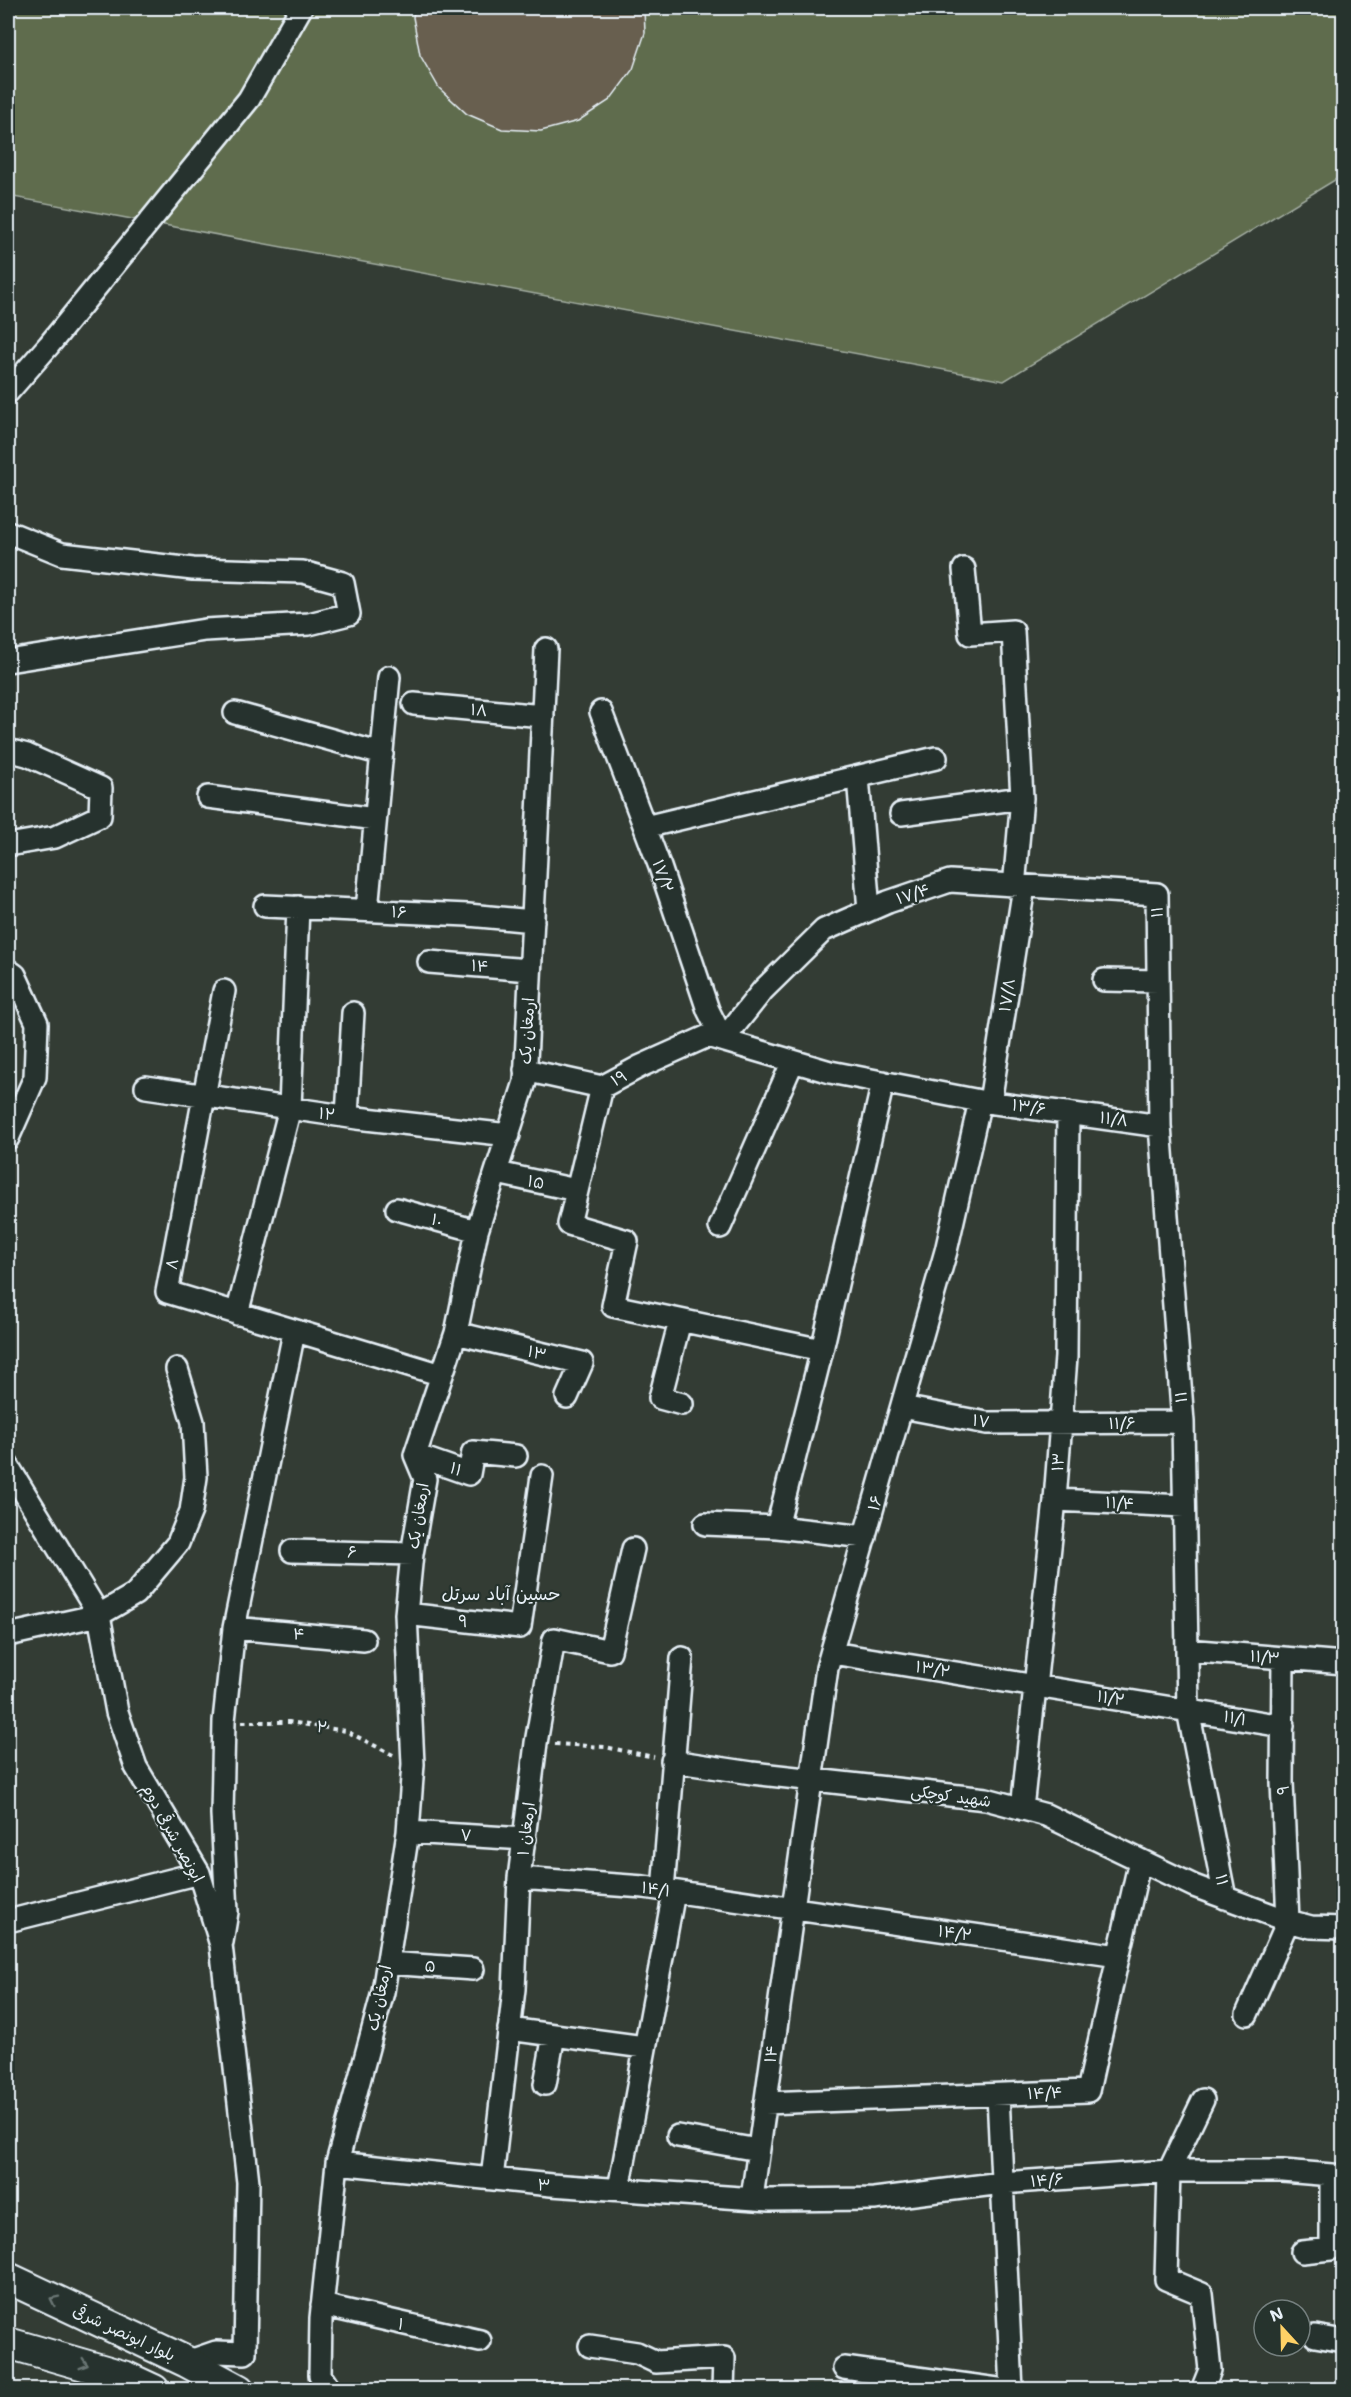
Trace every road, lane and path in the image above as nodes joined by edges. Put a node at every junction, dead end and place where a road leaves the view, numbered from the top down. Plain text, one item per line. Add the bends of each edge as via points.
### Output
1 (301, 8) edge
2 (8, 393) edge
3 (8, 532) edge
4 (964, 569) dead end
5 (546, 649) dead end
6 (8, 661) edge
7 (389, 677) dead end
8 (414, 704) dead end
9 (601, 712) dead end
10 (235, 713) dead end
11 (543, 716) junction
12 (8, 750) edge
13 (382, 754) junction
14 (936, 758) dead end
15 (858, 777) junction
16 (208, 797) dead end
17 (1022, 798) junction
18 (901, 814) dead end
19 (375, 819) junction
20 (645, 827) junction
21 (8, 845) edge
22 (1019, 887) junction
23 (1157, 894) joint
24 (265, 906) dead end
25 (298, 907) junction
26 (367, 910) junction
27 (869, 910) junction
28 (533, 921) junction
29 (429, 962) dead end
30 (8, 970) edge
31 (530, 970) junction
32 (1104, 980) dead end
33 (1158, 981) junction
34 (224, 991) dead end
35 (353, 1013) dead end
36 (715, 1038) junction
37 (793, 1061) junction
38 (525, 1070) junction
39 (883, 1082) junction
40 (146, 1087) dead end
41 (602, 1088) junction
42 (203, 1095) junction
43 (985, 1101) junction
44 (290, 1108) junction
45 (1068, 1113) junction
46 (347, 1116) junction
47 (1160, 1126) junction
48 (508, 1135) junction
49 (8, 1138) edge
50 (497, 1173) junction
51 (576, 1190) junction
52 (397, 1209) dead end
53 (720, 1227) dead end
54 (477, 1231) junction
55 (237, 1314) junction
56 (680, 1321) junction
57 (294, 1332) junction
58 (456, 1333) junction
59 (822, 1350) junction
60 (177, 1369) dead end
61 (442, 1375) junction
62 (567, 1397) dead end
63 (682, 1404) dead end
64 (902, 1407) junction
65 (1183, 1422) junction
66 (1061, 1423) junction
67 (415, 1455) junction
68 (516, 1456) dead end
69 (8, 1466) edge
70 (542, 1476) dead end
71 (1055, 1500) junction
72 (1184, 1506) junction
73 (705, 1524) dead end
74 (777, 1527) junction
75 (865, 1537) junction
76 (633, 1549) dead end
77 (292, 1551) dead end
78 (412, 1554) junction
79 (406, 1614) junction
80 (99, 1615) junction
81 (234, 1628) junction
82 (8, 1635) edge
83 (364, 1640) dead end
84 (1187, 1650) junction
85 (832, 1653) junction
86 (682, 1658) dead end
87 (1283, 1659) junction
88 (1344, 1663) edge
89 (1035, 1686) junction
90 (1188, 1710) junction
91 (224, 1721) junction
92 (1283, 1726) junction
93 (536, 1743) junction
94 (672, 1761) junction
95 (413, 1764) junction
96 (810, 1779) junction
97 (1022, 1809) junction
98 (408, 1832) junction
99 (525, 1839) junction
100 (1140, 1860) junction
101 (199, 1873) junction
102 (519, 1878) junction
103 (668, 1891) junction
104 (1226, 1898) junction
105 (792, 1910) junction
106 (8, 1921) edge
107 (1288, 1921) junction
108 (1344, 1928) edge
109 (221, 1945) junction
110 (1118, 1956) junction
111 (387, 1963) junction
112 (473, 1969) dead end
113 (1246, 2014) dead end
114 (509, 2029) junction
115 (554, 2035) junction
116 (644, 2047) junction
117 (545, 2084) dead end
118 (998, 2095) junction
119 (1203, 2100) dead end
120 (765, 2103) junction
121 (678, 2136) dead end
122 (758, 2150) junction
123 (337, 2163) junction
124 (1169, 2171) junction
125 (1337, 2175) edge
126 (492, 2179) junction
127 (1002, 2183) junction
128 (619, 2189) junction
129 (752, 2198) junction
130 (1302, 2252) dead end
131 (8, 2278) edge
132 (322, 2306) junction
133 (1315, 2336) dead end
134 (480, 2341) dead end
135 (1344, 2341) edge
136 (8, 2343) edge
137 (590, 2346) dead end
138 (187, 2362) junction
139 (844, 2368) dead end
140 (154, 2390) edge
141 (239, 2390) edge
142 (330, 2390) edge
143 (723, 2390) edge
144 (1005, 2390) edge
145 (1012, 2390) edge
146 (1202, 2390) edge

1 - 2 street via 249,99
3 - 6 street via 62,554 193,569 303,572 343,584 349,614 309,624 205,630
4 - 17 street, ۱۷/۸ via 970,634 1013,632
5 - 11 street, ارمغان یک
7 - 13 street
8 - 11 street, ۱۸
9 - 20 street, ۱۷/۲
10 - 13 street
11 - 28 street, ارمغان یک
12 - 21 street via 101,788 100,816 56,837
13 - 19 street
14 - 15 street
15 - 20 street
15 - 27 street
16 - 19 street
17 - 18 street
17 - 22 street, ۱۷/۸
19 - 26 street
20 - 36 street, ۱۷/۲
22 - 23 street, ۱۷/۴
22 - 27 street, ۱۷/۴ via 950,881
22 - 43 street, ۱۷/۸
23 - 33 street, ۱۱
24 - 25 street, ۱۶
25 - 26 street, ۱۶
25 - 44 street
26 - 28 street, ۱۶
27 - 36 street, ۱۷/۴ via 824,930
28 - 31 street, ارمغان یک
29 - 31 street, ۱۴
30 - 49 street via 15,975 37,1023 35,1077
31 - 38 street, ارمغان یک
32 - 33 street
33 - 47 street, ۱۱
34 - 42 street, ۸
35 - 46 street
36 - 37 street, ۱۳/۶
36 - 41 street, ۱۹ via 641,1066
37 - 39 street, ۱۳/۶
37 - 53 street
38 - 41 street, ۱۹
38 - 48 street, ارمغان یک via 525,1082
39 - 43 street, ۱۳/۶
39 - 59 street
40 - 42 street, ۱۲
41 - 51 street
42 - 44 street, ۱۲
42 - 55 street, ۸ via 167,1292
43 - 45 street, ۱۳/۶
43 - 64 street, ۱۶
44 - 46 street, ۱۲
44 - 55 street
45 - 47 street, ۱۱/۸
45 - 66 street, ۱۳ via 1066,1357
46 - 48 street, ۱۲
47 - 65 street, ۱۱
48 - 50 street, ارمغان یک
50 - 51 street, ۱۵
50 - 54 street, ارمغان یک
51 - 56 street via 569,1224 627,1241 613,1306
52 - 54 street, ۱۰
54 - 58 street, ارمغان یک
55 - 57 street, ۸
56 - 59 street
56 - 63 street via 660,1398
57 - 61 street, ۸
57 - 81 street
58 - 61 street, ارمغان یک
58 - 62 street, ۱۳ via 582,1364
59 - 74 street
60 - 80 street via 193,1422 196,1477 191,1511 178,1543 135,1594
61 - 67 street, ارمغان یک
64 - 66 street, ۱۷ via 987,1423
64 - 75 street, ۱۶
65 - 66 street, ۱۱/۶
65 - 72 street, ۱۱
66 - 71 street, ۱۳
67 - 68 street, ۱۱ via 469,1474 473,1452
67 - 78 street, ارمغان یک via 425,1479
69 - 80 street
70 - 79 street, ۹ via 520,1627
71 - 72 street, ۱۱/۴
71 - 89 street, ۱۳
72 - 84 street, ۱۱
73 - 74 street
74 - 75 street
75 - 85 street, ۱۶
76 - 93 street, ارمغان ۱ via 610,1651 554,1639
77 - 78 street, ۶
78 - 79 street, ارمغان یک
79 - 95 street, ارمغان یک
80 - 82 street
80 - 101 street, ابونصر شرقی دوم via 117,1713 136,1767
81 - 83 street, ۴
81 - 91 street
84 - 87 street, ۱۱/۳
84 - 90 street, ۱۱
85 - 89 street, ۱۳/۲
85 - 96 street, ۱۶
86 - 94 street
87 - 88 street, ۱۱/۳
87 - 92 street, ۹
89 - 90 street, ۱۱/۲
89 - 97 street, ۱۳
90 - 92 street, ۱۱/۱
90 - 104 street, ۱۱
91 - 95 path, ۲ via 289,1722 346,1731
91 - 109 street via 222,1814 227,1912
92 - 107 street, ۹
93 - 94 path via 605,1747
93 - 99 street, ارمغان ۱
94 - 96 street, شهید کوچکی
94 - 103 street
95 - 98 street, ارمغان یک
96 - 97 street, شهید کوچکی via 986,1799
96 - 105 street, ۱۶
97 - 100 street, شهید کوچکی via 1046,1815
98 - 99 street, ۷
98 - 111 street, ارمغان یک
99 - 102 street, ارمغان ۱
100 - 104 street, شهید کوچکی
100 - 110 street, ۱۴/۴
101 - 106 street
101 - 109 street, ابونصر شرقی دوم
102 - 103 street, ۱۴/۱
102 - 114 street, ارمغان ۱
103 - 105 street, ۱۴/۱
103 - 116 street
104 - 107 street, شهید کوچکی
105 - 110 street, ۱۴/۲
105 - 120 street, ۱۴
107 - 108 street, شهید کوچکی via 1311,1927
107 - 113 street
109 - 138 street, ابونصر شرقی دوم via 248,2182 245,2353 216,2352
110 - 118 street, ۱۴/۴ via 1088,2091
111 - 112 street, ۵
111 - 123 street, ارمغان یک via 383,1992
114 - 115 street
114 - 126 street, ارمغان ۱
115 - 116 street
115 - 117 street
116 - 128 street
118 - 120 street, ۱۴/۴
118 - 127 street
119 - 124 street
120 - 122 street, ۱۴
121 - 122 street
122 - 129 street, ۱۴
123 - 126 street, ۳
123 - 132 street, ارمغان یک
124 - 125 street, ۱۴/۶ via 1283,2170
124 - 127 street, ۱۴/۶
124 - 146 street via 1166,2279 1202,2294 1210,2370
125 - 130 street via 1330,2249
126 - 128 street, ۳
127 - 129 street, ۱۴/۶ via 874,2199
127 - 145 street
128 - 129 street, ۳
138 -> 131 highway, بلوار ابونصر شرقی
132 - 134 street, ۱
132 - 142 street, ارمغان یک via 320,2375
133 - 135 street
136 -> 140 highway via 126,2377
137 - 143 street via 637,2353 656,2362 724,2358
138 - 141 highway, بلوار ابونصر شرقی
139 - 144 street

